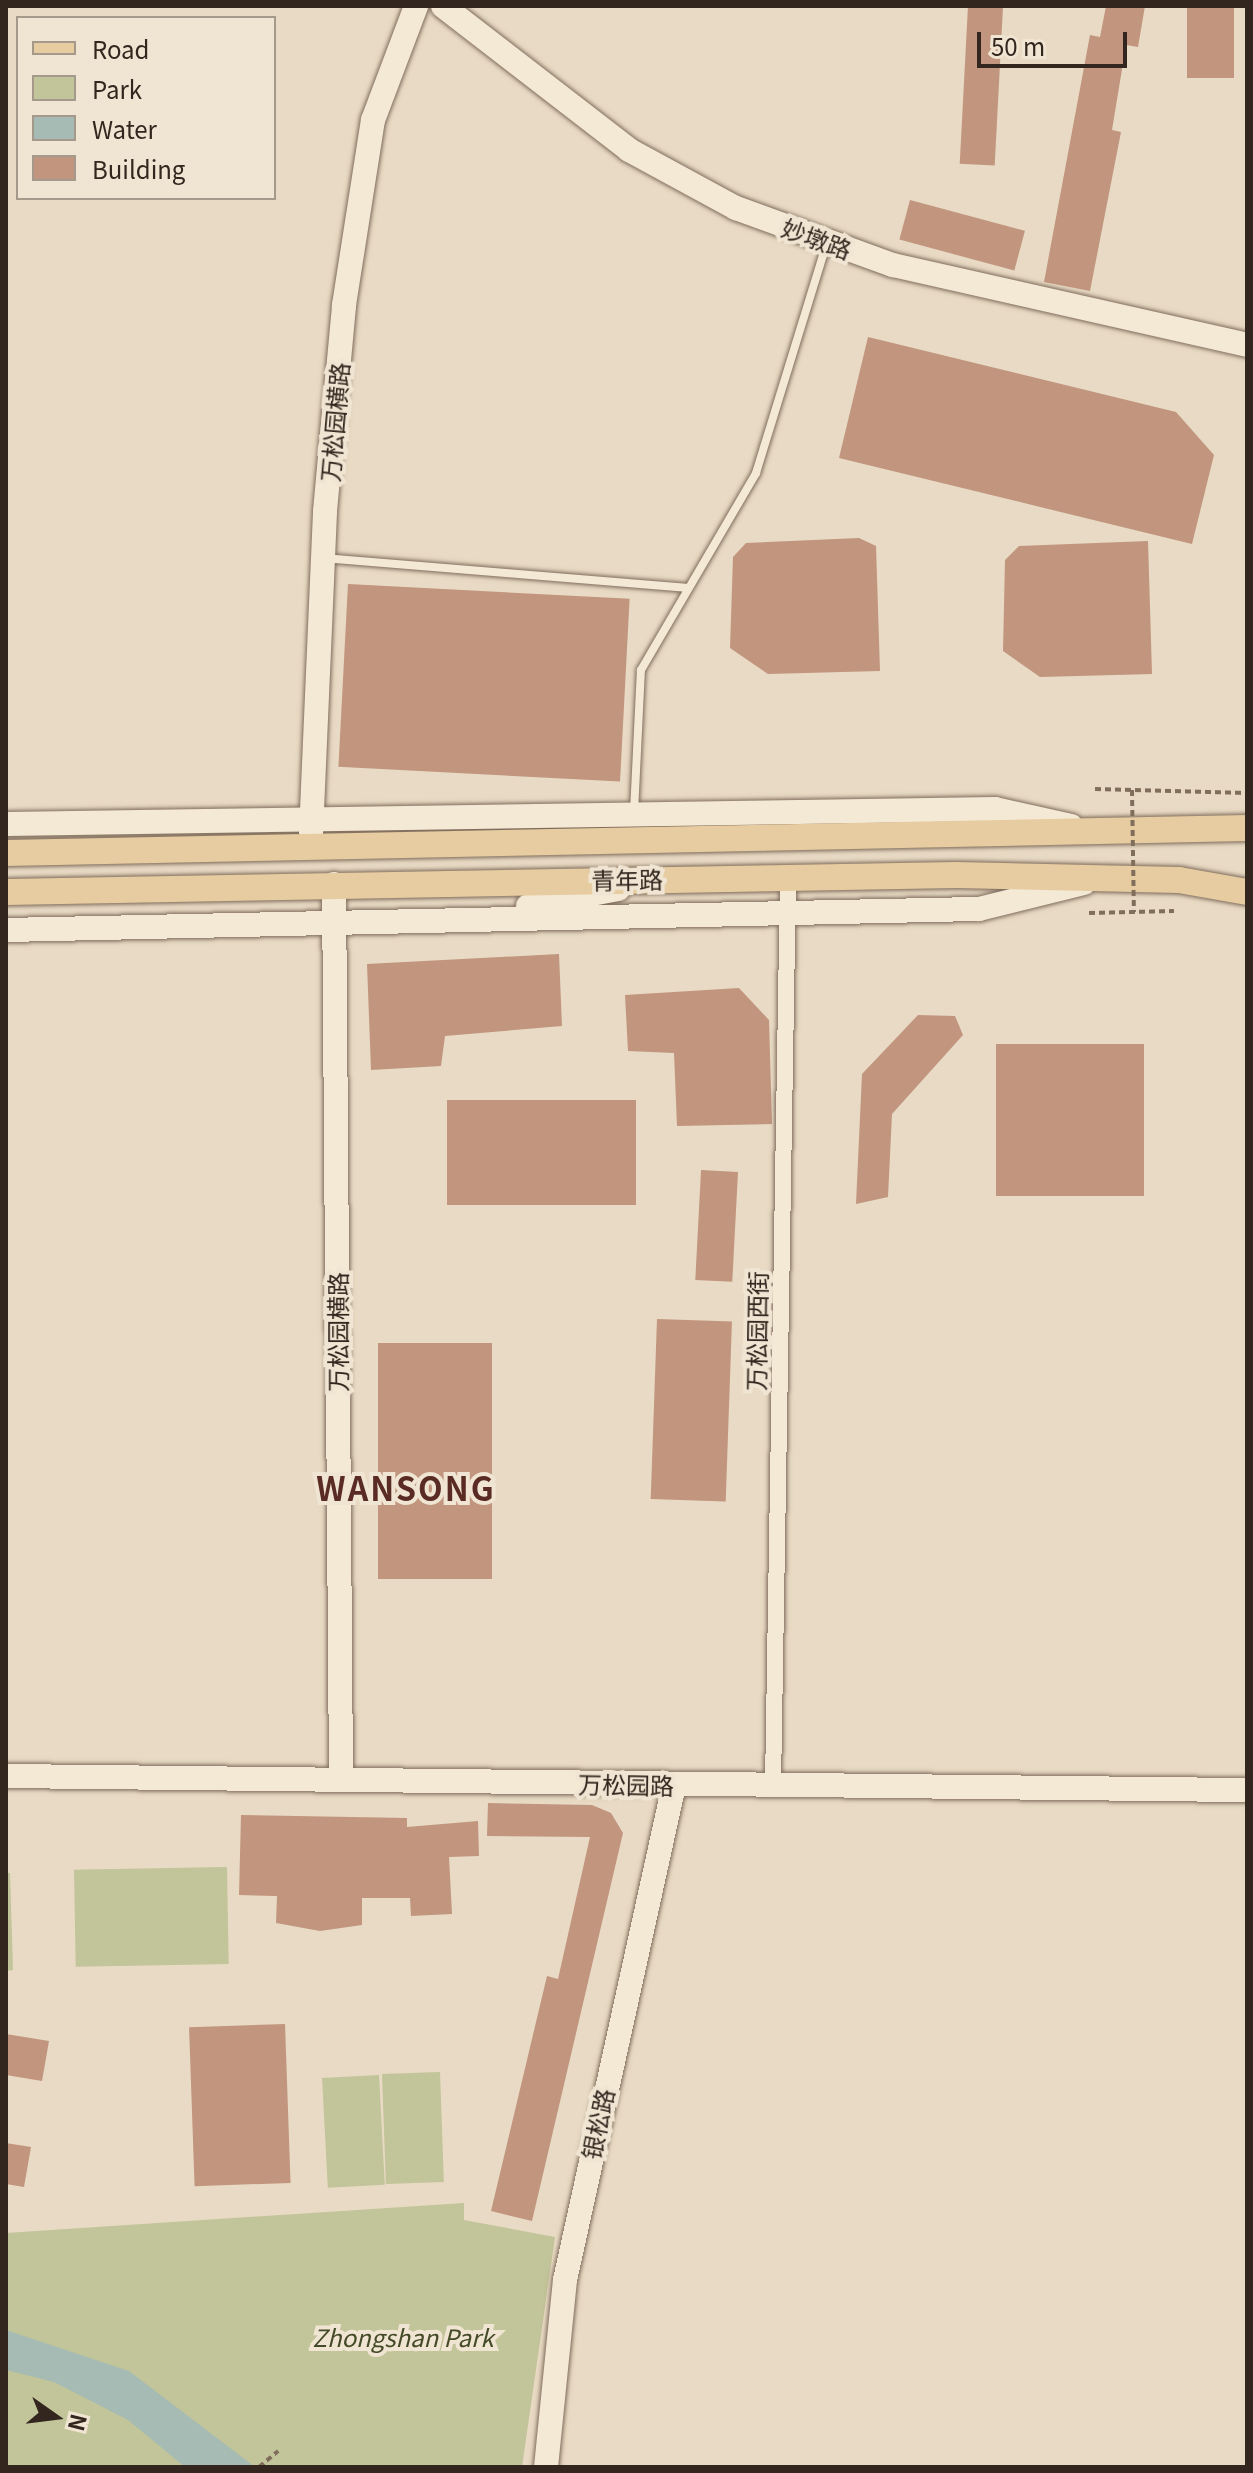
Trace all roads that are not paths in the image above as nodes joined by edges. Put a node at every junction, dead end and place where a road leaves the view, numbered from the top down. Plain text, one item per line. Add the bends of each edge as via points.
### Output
1 (416, 6) edge
2 (443, 6) edge
3 (827, 241) junction
4 (1247, 345) edge
5 (323, 558) junction
6 (688, 588) junction
7 (634, 812) junction
8 (460, 816) junction
9 (312, 819) junction
10 (6, 824) edge
11 (1247, 828) edge
12 (1161, 833) junction
13 (1108, 834) junction
14 (670, 843) junction
15 (1247, 846) edge
16 (310, 848) junction
17 (6, 853) edge
18 (788, 877) junction
19 (1103, 878) junction
20 (671, 879) junction
21 (1179, 880) junction
22 (1247, 881) edge
23 (334, 884) junction
24 (6, 892) edge
25 (1247, 892) edge
26 (787, 912) junction
27 (459, 918) junction
28 (334, 921) junction
29 (6, 930) edge
30 (6, 1776) edge
31 (341, 1780) junction
32 (674, 1785) junction
33 (773, 1785) junction
34 (1247, 1790) edge
35 (546, 2467) edge

1 - 5 street, 万松园横路 via 373,120 344,305
2 - 3 street, 妙墩路 via 629,150 736,208
3 - 4 street, 妙墩路 via 1070,309
3 - 6 lane via 774,431 722,539
5 - 6 lane
5 - 9 street, 万松园横路
6 - 7 lane via 641,670
7 - 8 street
7 - 13 street via 995,809
8 - 9 street
8 - 14 street
9 - 10 street
9 - 16 street, 万松园横路
11 - 12 main road, 青年路
12 - 13 main road, 青年路
12 - 15 main road
13 - 14 main road, 青年路
14 - 16 main road, 青年路
16 - 17 main road, 青年路
18 - 19 main road, 青年路
18 - 20 main road, 青年路
18 - 26 street, 万松园西街
19 - 21 main road, 青年路
19 - 26 street via 979,909
20 - 23 main road, 青年路
20 - 27 street
21 - 22 main road
21 - 25 main road, 青年路
23 - 24 main road, 青年路
23 - 28 street, 万松园横路
26 - 27 street
26 - 33 street, 万松园西街
27 - 28 street
28 - 29 street
28 - 31 street, 万松园横路
30 - 31 street, 万松园路
31 - 32 street, 万松园路
32 - 33 street, 万松园路
32 - 35 street, 银松路 via 565,2280
33 - 34 street, 万松园路

